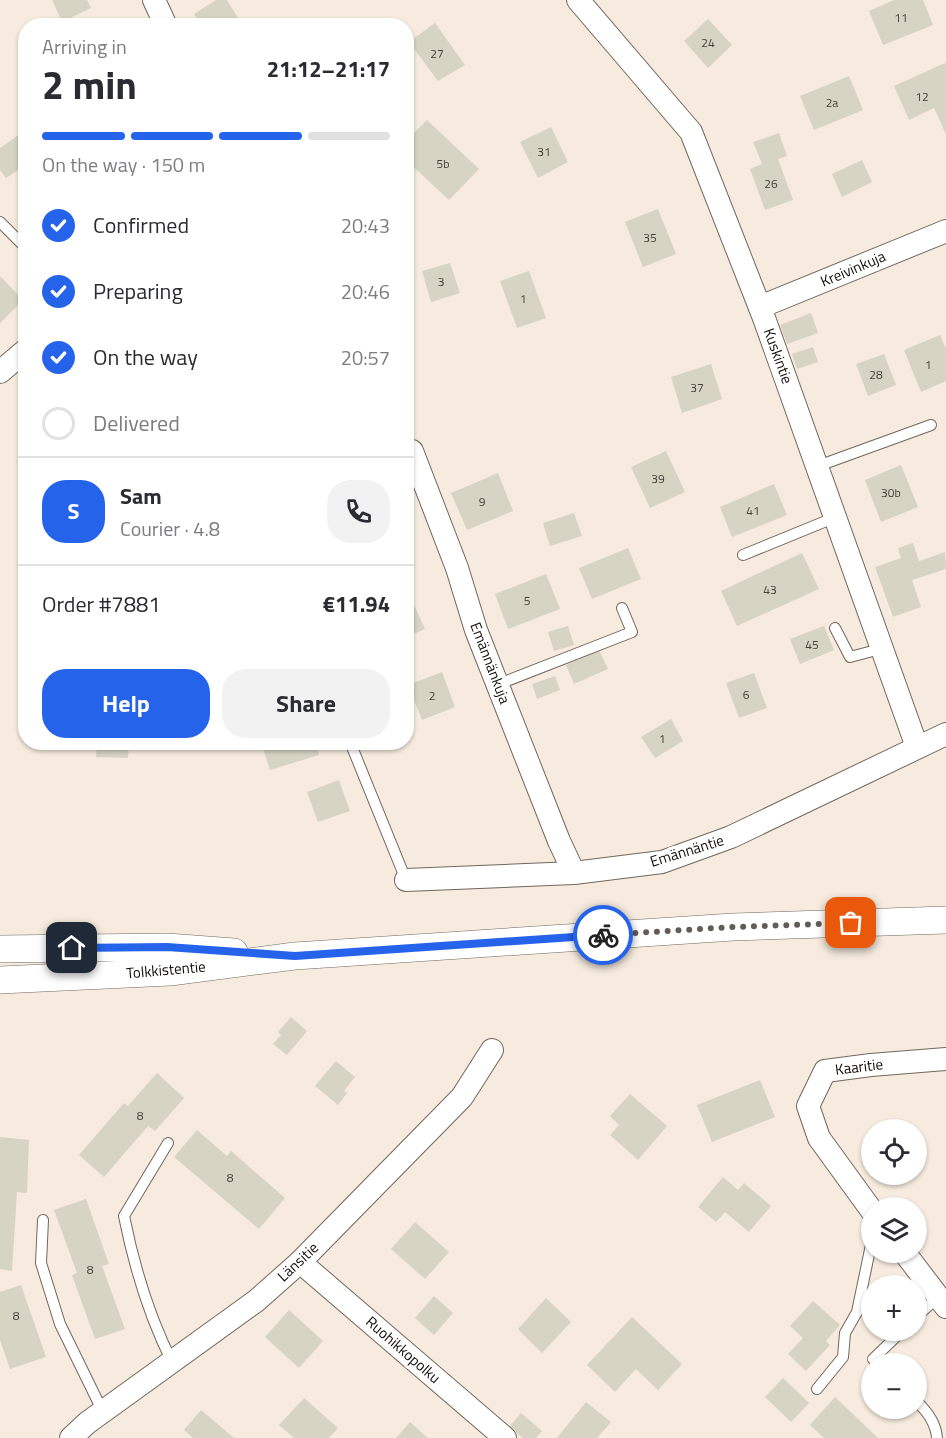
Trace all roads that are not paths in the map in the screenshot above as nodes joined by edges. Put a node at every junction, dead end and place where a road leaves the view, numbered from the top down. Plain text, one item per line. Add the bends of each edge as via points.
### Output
1 (154, 0) edge
2 (578, 0) edge
3 (162, 18) edge
4 (0, 222) edge
5 (946, 231) edge
6 (18, 240) edge
7 (760, 308) junction
8 (18, 357) edge
9 (0, 372) edge
10 (931, 425) dead end
11 (414, 456) edge
12 (818, 466) junction
13 (837, 517) junction
14 (743, 555) dead end
15 (622, 608) dead end
16 (835, 628) dead end
17 (884, 648) junction
18 (499, 684) junction
19 (946, 734) edge
20 (917, 747) junction
21 (353, 750) edge
22 (574, 873) junction
23 (406, 880) joint
24 (946, 920) edge
25 (0, 949) edge
26 (295, 956) junction
27 (0, 980) edge
28 (492, 1050) dead end
29 (946, 1059) edge
30 (168, 1143) dead end
31 (862, 1197) edge
32 (44, 1220) dead end
33 (300, 1262) junction
34 (867, 1263) edge
35 (912, 1263) edge
36 (942, 1302) edge
37 (927, 1311) edge
38 (892, 1341) edge
39 (879, 1353) edge
40 (172, 1362) junction
41 (817, 1389) dead end
42 (927, 1411) edge
43 (103, 1412) junction
44 (71, 1438) edge
45 (505, 1438) edge
46 (938, 1438) edge

1 - 3 street
2 - 7 street, Kuskintie via 691,132
4 - 6 lane
5 - 7 street, Kreivinkuja
7 - 12 street, Kuskintie
8 - 9 street
10 - 12 lane
11 - 18 street, Emännänkuja
12 - 13 street, Kuskintie
13 - 14 lane
13 - 17 street, Kuskintie
15 - 18 lane via 632,632
16 - 17 lane via 850,657
17 - 20 street, Kuskintie
18 - 22 street, Emännänkuja
19 - 20 street, Emännäntie
20 - 22 street, Emännäntie via 699,850 662,861
21 - 23 lane
22 - 23 street, Emännäntie
24 - 26 street, Tolkkistentie via 733,927
25 - 26 street, Tolkkistentie via 167,947
26 - 27 street, Tolkkistentie via 170,972
28 - 33 street, Länsitie via 462,1097
29 - 31 street, Kaaritie via 825,1071 808,1106 819,1138
30 - 40 lane via 124,1216 156,1329
32 - 43 lane via 41,1263 60,1324
33 - 40 street, Länsitie via 256,1301
33 - 45 street, Ruohikkopolku
34 - 41 lane via 857,1312 845,1333 843,1357
35 - 36 street
36 - 37 lane
38 - 39 lane
40 - 43 street, Länsitie
42 - 46 lane
43 - 44 street, Länsitie

